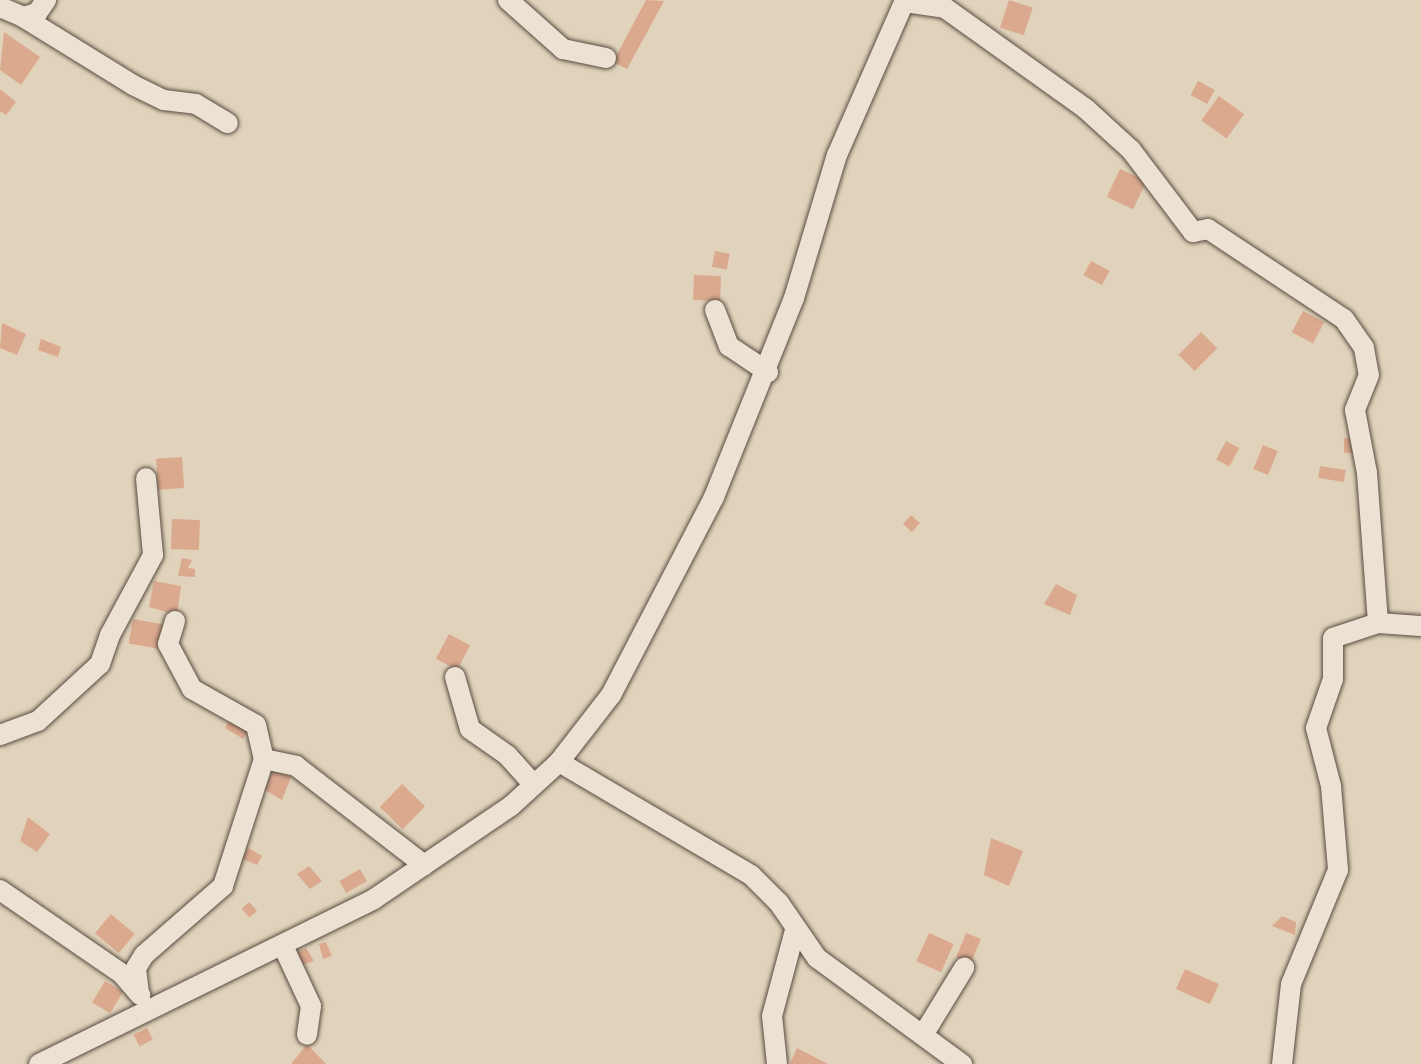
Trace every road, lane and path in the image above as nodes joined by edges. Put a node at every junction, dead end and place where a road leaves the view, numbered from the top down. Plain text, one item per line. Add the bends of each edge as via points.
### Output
1 (46, 0) edge
2 (508, 0) edge
3 (905, 1) edge
4 (0, 7) edge
5 (23, 17) junction
6 (606, 58) dead end
7 (228, 123) dead end
8 (715, 310) dead end
9 (768, 372) junction
10 (146, 478) dead end
11 (175, 621) dead end
12 (1378, 623) junction
13 (1421, 626) edge
14 (455, 677) dead end
15 (0, 735) edge
16 (264, 759) junction
17 (559, 762) junction
18 (534, 785) junction
19 (424, 865) junction
20 (0, 890) edge
21 (795, 930) junction
22 (283, 946) junction
23 (964, 968) dead end
24 (139, 993) junction
25 (147, 1014) junction
26 (307, 1035) dead end
27 (923, 1035) junction
28 (39, 1064) edge
29 (777, 1064) edge
30 (962, 1064) edge
31 (1282, 1064) edge

1 - 5 street via 37,13
2 - 6 street via 563,49
3 - 9 street via 837,155
3 - 12 street via 945,8 991,39 1086,109 1131,150 1193,232 1208,229 1344,319 1368,361 1369,375 1355,410 1367,473
4 - 5 street
5 - 7 street via 133,85 164,100 196,104
8 - 9 street via 729,346
9 - 17 street via 714,497 611,695
10 - 15 street via 153,555 100,664 38,721
11 - 16 street via 168,644 192,689 256,725
12 - 13 street
12 - 31 street via 1333,638 1333,679 1316,728 1331,786 1338,870 1291,984
14 - 18 street via 470,729 507,755
16 - 19 street via 296,766
16 - 24 street via 223,886 144,955 136,968
17 - 18 street
17 - 21 street via 751,875 779,903
18 - 19 street
19 - 22 street via 374,899
20 - 24 street via 41,913
21 - 27 street via 849,985
21 - 29 street via 772,1016
22 - 25 street
22 - 26 street via 311,1006
23 - 27 street
24 - 25 street
25 - 28 street
27 - 30 street

